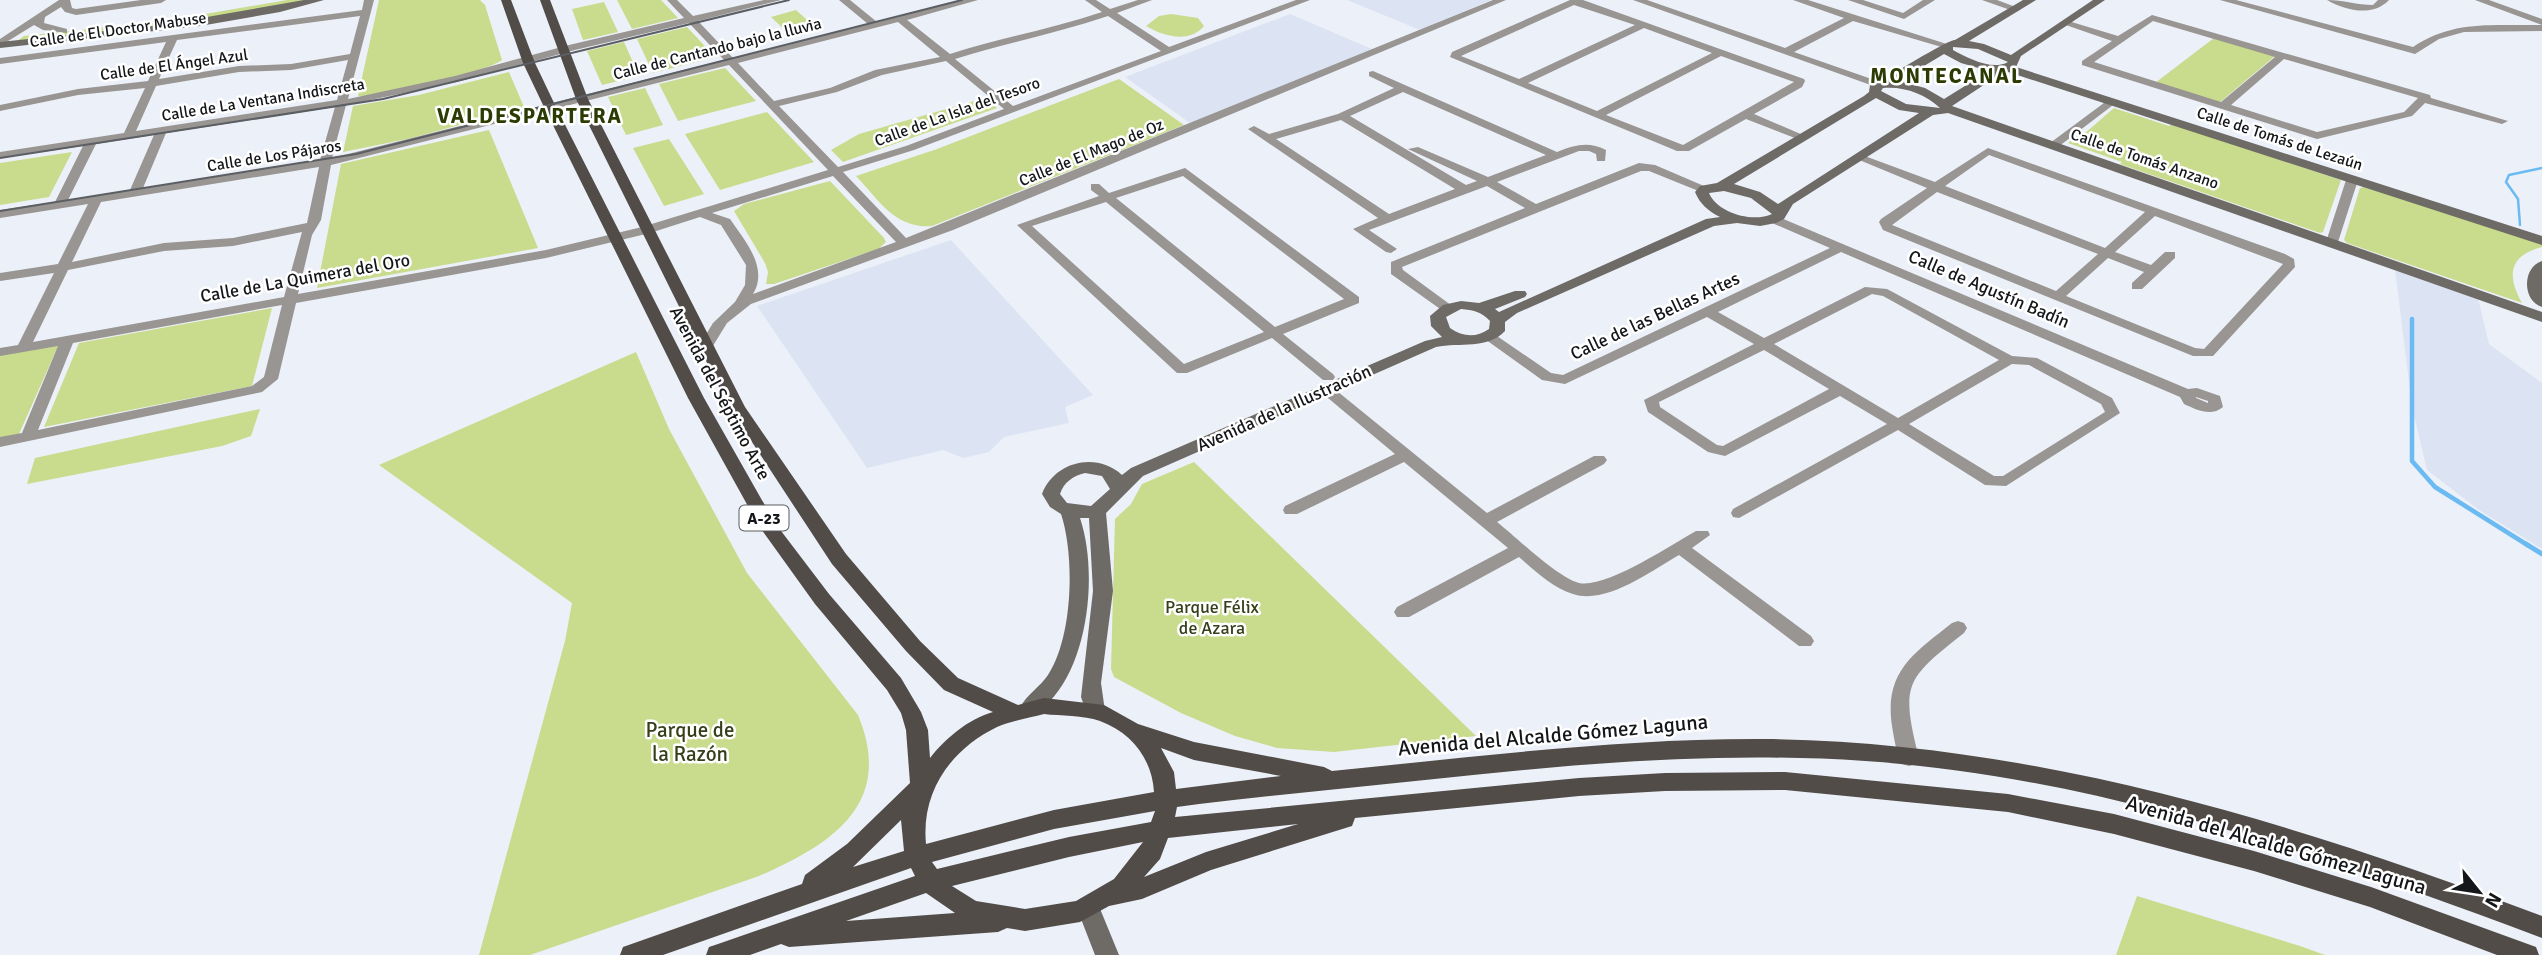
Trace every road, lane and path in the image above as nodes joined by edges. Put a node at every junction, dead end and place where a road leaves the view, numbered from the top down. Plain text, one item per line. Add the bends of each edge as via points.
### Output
1 (161, 0) edge
2 (278, 0) edge
3 (319, 0) edge
4 (369, 0) edge
5 (506, 0) edge
6 (545, 0) edge
7 (672, 0) edge
8 (776, 0) edge
9 (844, 0) edge
10 (973, 0) edge
11 (1090, 0) edge
12 (1147, 0) edge
13 (1305, 0) edge
14 (1501, 0) edge
15 (1638, 0) edge
16 (1798, 0) edge
17 (1853, 0) edge
18 (1930, 0) edge
19 (1987, 0) edge
20 (2031, 0) edge
21 (2100, 0) edge
22 (2225, 0) edge
23 (2332, 0) edge
24 (2384, 0) edge
25 (2480, 0) edge
26 (64, 1) edge
27 (2362, 4) edge
28 (2016, 9) junction
29 (366, 12) junction
30 (1109, 13) junction
31 (1852, 17) junction
32 (41, 18) junction
33 (690, 19) junction
34 (900, 19) junction
35 (2542, 22) edge
36 (2065, 23) junction
37 (875, 25) junction
38 (1643, 25) junction
39 (2542, 28) edge
40 (63, 31) junction
41 (13, 34) junction
42 (0, 35) edge
43 (173, 38) junction
44 (2120, 40) junction
45 (29, 43) junction
46 (0, 44) edge
47 (1949, 45) junction
48 (562, 50) junction
49 (0, 51) edge
50 (1168, 51) junction
51 (1786, 52) junction
52 (1720, 53) junction
53 (353, 55) junction
54 (2282, 56) junction
55 (948, 58) junction
56 (528, 59) junction
57 (0, 61) edge
58 (731, 62) junction
59 (2007, 65) junction
60 (1373, 74) dead end
61 (1520, 83) junction
62 (152, 84) junction
63 (1403, 88) junction
64 (1879, 88) junction
65 (582, 99) junction
66 (2425, 100) junction
67 (2112, 102) junction
68 (341, 103) junction
69 (773, 104) junction
70 (2222, 106) junction
71 (550, 107) junction
72 (1945, 107) junction
73 (0, 108) edge
74 (1013, 110) junction
75 (1929, 112) junction
76 (1598, 115) junction
77 (1746, 115) junction
78 (1342, 116) junction
79 (2502, 121) dead end
80 (1254, 129) dead end
81 (162, 130) junction
82 (128, 136) junction
83 (1266, 138) junction
84 (1804, 138) junction
85 (91, 142) junction
86 (2000, 142) dead end
87 (2054, 145) junction
88 (1988, 151) junction
89 (0, 155) edge
90 (1555, 155) junction
91 (1858, 157) junction
92 (1601, 159) dead end
93 (325, 164) junction
94 (835, 172) junction
95 (2352, 180) junction
96 (1487, 181) junction
97 (1936, 186) junction
98 (1465, 190) junction
99 (1100, 192) junction
100 (135, 193) junction
101 (1711, 193) junction
102 (96, 200) junction
103 (59, 205) junction
104 (1535, 209) junction
105 (2153, 211) junction
106 (700, 213) junction
107 (0, 214) edge
108 (1778, 216) junction
109 (1389, 219) junction
110 (1739, 219) junction
111 (311, 226) junction
112 (1887, 228) junction
113 (646, 230) junction
114 (1872, 232) dead end
115 (616, 238) junction
116 (2542, 241) edge
117 (2332, 242) junction
118 (905, 244) junction
119 (1842, 247) junction
120 (1391, 249) dead end
121 (2107, 253) junction
122 (2170, 255) dead end
123 (2542, 265) edge
124 (62, 268) junction
125 (2154, 271) junction
126 (0, 277) edge
127 (2137, 286) dead end
128 (2057, 297) junction
129 (290, 300) junction
130 (2542, 303) edge
131 (739, 304) junction
132 (1480, 307) junction
133 (1448, 308) junction
134 (1709, 312) junction
135 (2542, 317) edge
136 (1498, 320) junction
137 (1439, 326) junction
138 (1272, 334) junction
139 (1489, 337) junction
140 (1456, 338) junction
141 (67, 341) junction
142 (1763, 344) junction
143 (706, 346) junction
144 (23, 348) junction
145 (0, 352) edge
146 (2009, 360) junction
147 (1327, 383) junction
148 (1839, 390) junction
149 (2187, 394) dead end
150 (1898, 424) junction
151 (28, 436) junction
152 (0, 442) edge
153 (1406, 455) junction
154 (1599, 460) dead end
155 (1100, 469) junction
156 (1119, 490) junction
157 (1097, 510) junction
158 (1291, 510) dead end
159 (1069, 511) junction
160 (1739, 513) dead end
161 (1487, 520) junction
162 (1702, 535) dead end
163 (1681, 548) junction
164 (1520, 549) junction
165 (1404, 612) dead end
166 (1958, 628) dead end
167 (1805, 641) dead end
168 (1022, 710) junction
169 (1095, 711) junction
170 (1133, 730) junction
171 (1909, 758) junction
172 (1342, 780) junction
173 (921, 786) junction
174 (1168, 799) junction
175 (1418, 804) junction
176 (1163, 829) junction
177 (917, 857) junction
178 (931, 881) junction
179 (776, 902) junction
180 (1093, 904) junction
181 (1009, 919) junction
182 (2542, 927) edge
183 (764, 939) junction
184 (632, 955) edge
185 (718, 955) edge
186 (1107, 955) edge
187 (2527, 955) edge

1 - 26 street via 76,12 68,10
2 - 40 street
3 - 45 street via 171,28
4 - 29 street
5 - 56 main road, Avenida del Séptimo Arte / A-23
6 - 48 main road, Avenida del Séptimo Arte
7 - 33 street
8 - 33 street, Calle de La Ventana Indiscreta
9 - 37 street
10 - 34 street, Calle de Cantando bajo la lluvia via 920,9
11 - 30 street
12 - 30 street
13 - 50 street, Calle de La Isla del Tesoro
14 - 118 street, Calle de El Mago de Oz
15 - 51 street
16 - 31 street
17 - 18 street via 1904,16
19 - 28 street
20 - 28 street
21 - 36 street
22 - 39 street via 2415,51 2435,37 2464,29
23 - 27 street
24 - 27 street via 2375,8
25 - 35 street
26 - 32 street
28 - 47 street
29 - 43 street, Calle de El Doctor Mabuse
29 - 53 street
30 - 50 street
30 - 55 street
31 - 47 street
31 - 51 street
32 - 40 street via 39,24 44,28
32 - 41 street
33 - 48 street, Calle de La Ventana Indiscreta
33 - 58 street
34 - 37 street, Calle de Cantando bajo la lluvia
34 - 55 street
36 - 44 street
36 - 59 street
37 - 58 street, Calle de Cantando bajo la lluvia
38 - 52 street
38 - 61 street
38 - 61 street via 1573,2 1456,54
40 - 41 street
41 - 42 street
41 - 46 street
43 - 57 street, Calle de El Doctor Mabuse
43 - 62 street
44 - 54 street via 2152,18
44 - 70 street via 2084,65
45 - 46 street
45 - 49 street
47 - 59 street via 1989,49
47 - 59 street via 1963,60
47 - 64 street
48 - 56 street, Calle de La Ventana Indiscreta
48 - 65 main road, Avenida del Séptimo Arte
50 - 74 street, Calle de La Isla del Tesoro
51 - 64 street
52 - 76 street
52 - 77 street via 1800,81
53 - 62 street, Calle de El Ángel Azul
53 - 68 street
54 - 66 street
54 - 70 street
55 - 69 street via 878,72 833,90
55 - 74 street
56 - 68 street, Calle de La Ventana Indiscreta via 428,87
56 - 71 main road, Avenida del Séptimo Arte / A-23
58 - 65 street, Calle de Cantando bajo la lluvia
58 - 69 street
59 - 67 street, Calle de Tomás de Lezaún
59 - 72 street
60 - 63 street
61 - 76 street
62 - 73 street, Calle de El Ángel Azul via 64,94
62 - 82 street
63 - 78 street
63 - 90 street
64 - 72 street, Calle de Tomás Anzano via 1920,91
64 - 75 street via 1897,106
64 - 84 street
65 - 71 street, Calle de Cantando bajo la lluvia
65 - 113 main road, Avenida del Séptimo Arte
66 - 70 street via 2408,114 2317,136
66 - 79 street
67 - 87 street
67 - 95 street, Calle de Tomás de Lezaún
68 - 81 street, Calle de La Ventana Indiscreta
68 - 93 street
69 - 94 street
71 - 93 street, Calle de Los Pájaros
71 - 115 main road, Avenida del Séptimo Arte / A-23
72 - 75 street
72 - 87 street, Calle de Tomás Anzano
74 - 94 street, Calle de La Isla del Tesoro
75 - 91 street
76 - 77 street via 1685,149
77 - 84 street
78 - 83 street
78 - 96 street
78 - 98 street
80 - 83 street
81 - 82 street, Calle de La Ventana Indiscreta
81 - 100 street
82 - 85 street, Calle de La Ventana Indiscreta
83 - 109 street
84 - 101 street
85 - 89 street, Calle de La Ventana Indiscreta
85 - 103 street
86 - 88 street
87 - 117 street, Calle de Tomás Anzano
88 - 97 street
88 - 105 street
90 - 92 street via 1591,147 1602,152
90 - 96 street
91 - 97 street
91 - 108 street via 1788,201
93 - 100 street, Calle de Los Pájaros
93 - 111 street
94 - 106 street, Calle de La Isla del Tesoro
94 - 118 street
95 - 116 street, Calle de Tomás de Lezaún
95 - 117 street
96 - 98 street
96 - 104 street
97 - 112 street via 1885,222
97 - 121 street
98 - 109 street
99 - 138 street
99 - 138 street via 1185,172 1354,300
99 - 138 street via 1023,225 1182,370
100 - 102 street, Calle de Los Pájaros
101 - 104 street via 1645,166
101 - 108 street via 1754,195 1772,205
101 - 110 street
101 - 132 street via 1707,211 1701,216 1497,304
102 - 103 street, Calle de Los Pájaros
102 - 124 street
103 - 107 street, Calle de Los Pájaros
104 - 133 street via 1396,265 1396,271
105 - 121 street
105 - 128 street via 2280,257 2289,267 2208,353 2193,352
106 - 113 street, Calle de La Isla del Tesoro
106 - 131 street via 726,222 752,265 752,285
108 - 110 street via 1759,223
108 - 119 street, Calle de Agustín Badín
109 - 120 street via 1359,229
110 - 136 street via 1711,222
111 - 124 street via 233,243 164,247
111 - 129 street
112 - 114 street
112 - 128 street
113 - 115 street, Calle de La Isla del Tesoro
113 - 143 main road, Avenida del Séptimo Arte
115 - 129 street, Calle de La Quimera del Oro
115 - 173 main road, Avenida del Séptimo Arte / A-23 via 696,398 768,526 894,684 911,712 917,730
117 - 135 street, Calle de Tomás Anzano
118 - 131 street, Calle de El Mago de Oz
119 - 134 street, Calle de las Bellas Artes
119 - 149 street, Calle de Agustín Badín
121 - 125 street
121 - 128 street
122 - 125 street
123 - 130 street via 2533,283
124 - 126 street
124 - 144 street
125 - 127 street
129 - 141 street, Calle de La Quimera del Oro
129 - 151 street via 273,373 263,386
131 - 143 street, Calle de El Mago de Oz via 715,328
132 - 133 street
132 - 136 street
133 - 137 street via 1438,316
134 - 139 street, Calle de las Bellas Artes via 1561,381 1547,377
134 - 142 street
136 - 139 street via 1497,331
137 - 140 street
137 - 147 street, Avenida de la Ilustración
138 - 147 street
139 - 140 street, Avenida de la Ilustración
140 - 147 street, Avenida de la Ilustración
141 - 144 street, Calle de La Quimera del Oro
141 - 151 street
142 - 146 street via 1870,290 1887,293
142 - 148 street
142 - 148 street via 1651,400 1653,409 1713,449 1725,451
143 - 168 main road, Avenida del Séptimo Arte via 737,407 839,559 913,646 951,684
144 - 145 street, Calle de La Quimera del Oro
146 - 150 street
146 - 150 street via 2032,361 2107,401 2113,413 2006,481 1990,481
147 - 153 street
147 - 155 street, Avenida de la Ilustración via 1129,463
147 - 156 street, Avenida de la Ilustración via 1137,472
148 - 150 street
150 - 160 street
151 - 152 street
153 - 158 street
153 - 161 street
154 - 161 street
155 - 156 street via 1114,477
155 - 159 street via 1079,469 1056,480 1052,498
156 - 157 street via 1112,502
157 - 159 street
157 - 169 street via 1102,591 1091,683
159 - 168 street via 1077,556 1074,629 1061,673
161 - 164 street
162 - 163 street
163 - 164 street via 1608,587 1577,589
163 - 167 street
164 - 165 street
166 - 171 street via 1917,660 1901,680 1897,704
168 - 169 main road via 1070,706
168 - 173 main road via 982,724 954,743
169 - 170 main road
170 - 172 main road, Avenida del Alcalde Gómez Laguna via 1195,751
170 - 174 main road via 1162,765
171 - 172 main road, Avenida del Alcalde Gómez Laguna via 1771,748 1665,748
171 - 182 main road, Avenida del Alcalde Gómez Laguna via 1999,769 2150,800 2367,862
172 - 174 main road, Avenida del Alcalde Gómez Laguna
173 - 177 main road via 911,828
173 - 179 main road, Avenida del Alcalde Gómez Laguna via 834,870
174 - 176 main road
174 - 177 main road, Avenida del Alcalde Gómez Laguna via 1037,824
175 - 176 main road, Avenida del Alcalde Gómez Laguna
175 - 180 main road, Avenida del Alcalde Gómez Laguna via 1314,827
175 - 187 main road, Avenida del Alcalde Gómez Laguna via 1665,782 1785,781 2008,803 2254,861 2371,897
176 - 178 main road, Avenida del Alcalde Gómez Laguna
176 - 180 main road via 1146,862 1117,890
177 - 178 main road
177 - 179 main road, Avenida del Alcalde Gómez Laguna
178 - 181 main road via 964,907
178 - 183 main road, Avenida del Alcalde Gómez Laguna
179 - 184 main road, Avenida del Alcalde Gómez Laguna
180 - 181 main road, Avenida del Alcalde Gómez Laguna via 1049,918
180 - 186 street
181 - 183 main road, Avenida del Alcalde Gómez Laguna
183 - 185 main road, Avenida del Alcalde Gómez Laguna

